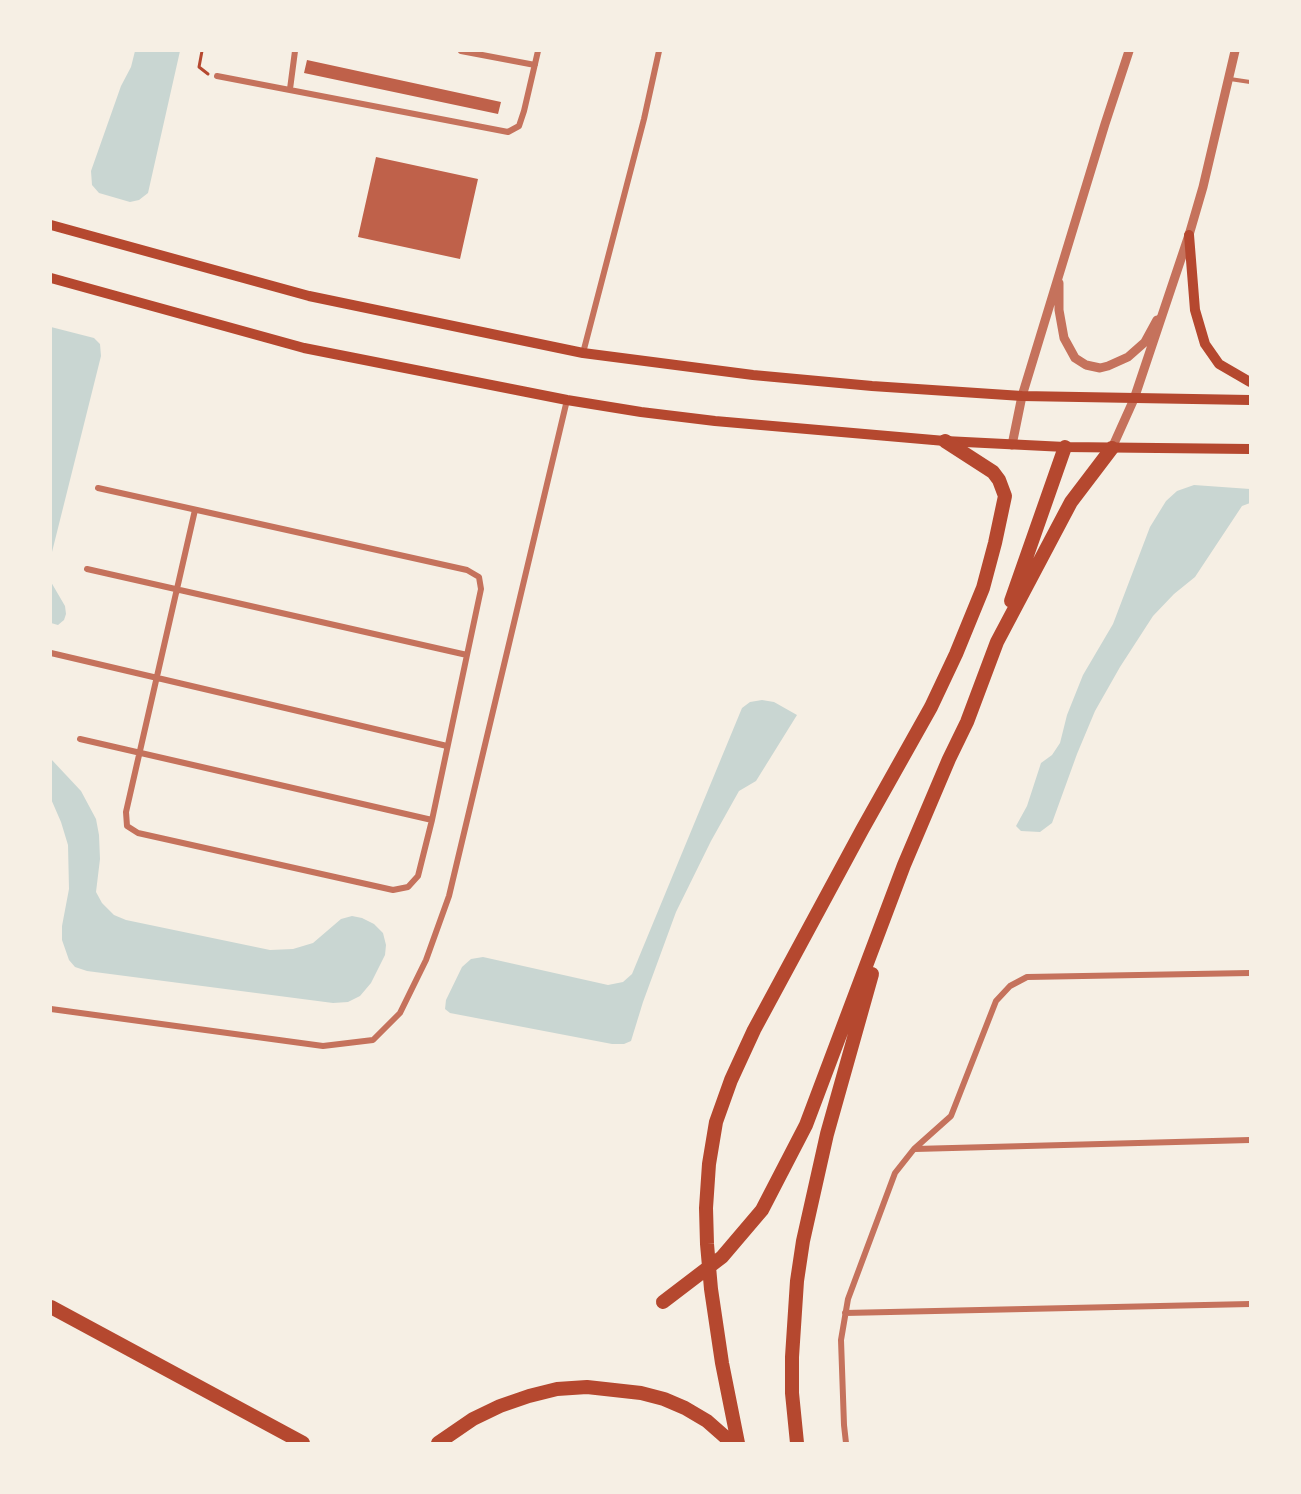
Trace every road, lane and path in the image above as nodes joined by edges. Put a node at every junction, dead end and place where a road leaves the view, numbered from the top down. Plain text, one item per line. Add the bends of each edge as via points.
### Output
1 (202, 51) edge
2 (295, 51) edge
3 (460, 51) edge
4 (538, 51) edge
5 (659, 51) edge
6 (1130, 51) edge
7 (1235, 51) edge
8 (535, 65) junction
9 (217, 76) joint
10 (1230, 79) junction
11 (1250, 82) edge
12 (290, 89) junction
13 (51, 225) edge
14 (1189, 235) junction
15 (1059, 272) junction
16 (51, 278) edge
17 (1170, 294) junction
18 (583, 353) junction
19 (1250, 382) edge
20 (1022, 396) junction
21 (1134, 399) junction
22 (567, 400) junction
23 (1250, 400) edge
24 (945, 441) junction
25 (1012, 445) junction
26 (1065, 447) junction
27 (1112, 448) junction
28 (1250, 449) edge
29 (98, 489) dead end
30 (195, 510) junction
31 (87, 568) dead end
32 (177, 589) junction
33 (997, 642) junction
34 (51, 653) edge
35 (467, 655) junction
36 (156, 678) junction
37 (80, 740) dead end
38 (447, 746) junction
39 (139, 753) junction
40 (432, 820) junction
41 (904, 865) junction
42 (1250, 973) edge
43 (51, 1009) edge
44 (1250, 1140) edge
45 (914, 1149) junction
46 (663, 1302) dead end
47 (1250, 1304) edge
48 (51, 1307) edge
49 (845, 1313) junction
50 (303, 1443) edge
51 (438, 1443) edge
52 (732, 1443) edge
53 (738, 1443) edge
54 (797, 1443) edge
55 (846, 1443) edge

1 - 9 path via 199,68
2 - 12 street
3 - 8 street
4 - 8 street
5 - 18 street
6 - 15 street
7 - 10 street
8 - 12 street via 519,126 508,132
9 - 12 street
10 - 11 lane
10 - 14 street
13 - 18 main road via 309,296
14 - 17 street
14 - 19 main road via 1195,310 1205,344 1219,364
15 - 17 street via 1064,338 1075,357 1092,367 1108,366 1137,350
15 - 20 street
16 - 22 main road via 303,348
17 - 21 street
18 - 20 main road via 753,375
20 - 21 main road
20 - 25 street
21 - 23 main road
21 - 27 street
22 - 24 main road via 715,421
22 - 43 street via 449,896 426,960 400,1013 373,1040 323,1046
24 - 25 main road
24 - 53 highway via 993,472 1005,496 983,588 943,684 754,1030 730,1080 716,1122 709,1164 707,1244 722,1364
25 - 26 main road
26 - 27 main road
26 - 33 highway
27 - 28 main road
27 - 33 highway via 1071,502
29 - 30 street
30 - 32 street
30 - 35 street via 467,570 479,577 481,589
31 - 32 street
32 - 35 street
32 - 36 street
33 - 41 highway via 968,722
34 - 36 street
35 - 38 street
36 - 38 street
36 - 39 street
37 - 39 street
38 - 40 street
39 - 40 street
39 - 40 street via 126,812 127,826 138,833 393,890 408,887 418,876
41 - 46 highway via 806,1125 762,1210 722,1257
41 - 54 highway via 830,1123 803,1241 792,1357
42 - 45 street via 1027,977 1010,986 996,1001 951,1116
44 - 45 street
45 - 49 street via 895,1173
47 - 49 street
48 - 50 highway
49 - 55 street via 841,1340
51 - 52 highway via 473,1419 519,1399 557,1389 587,1387 641,1393 664,1400 707,1421

